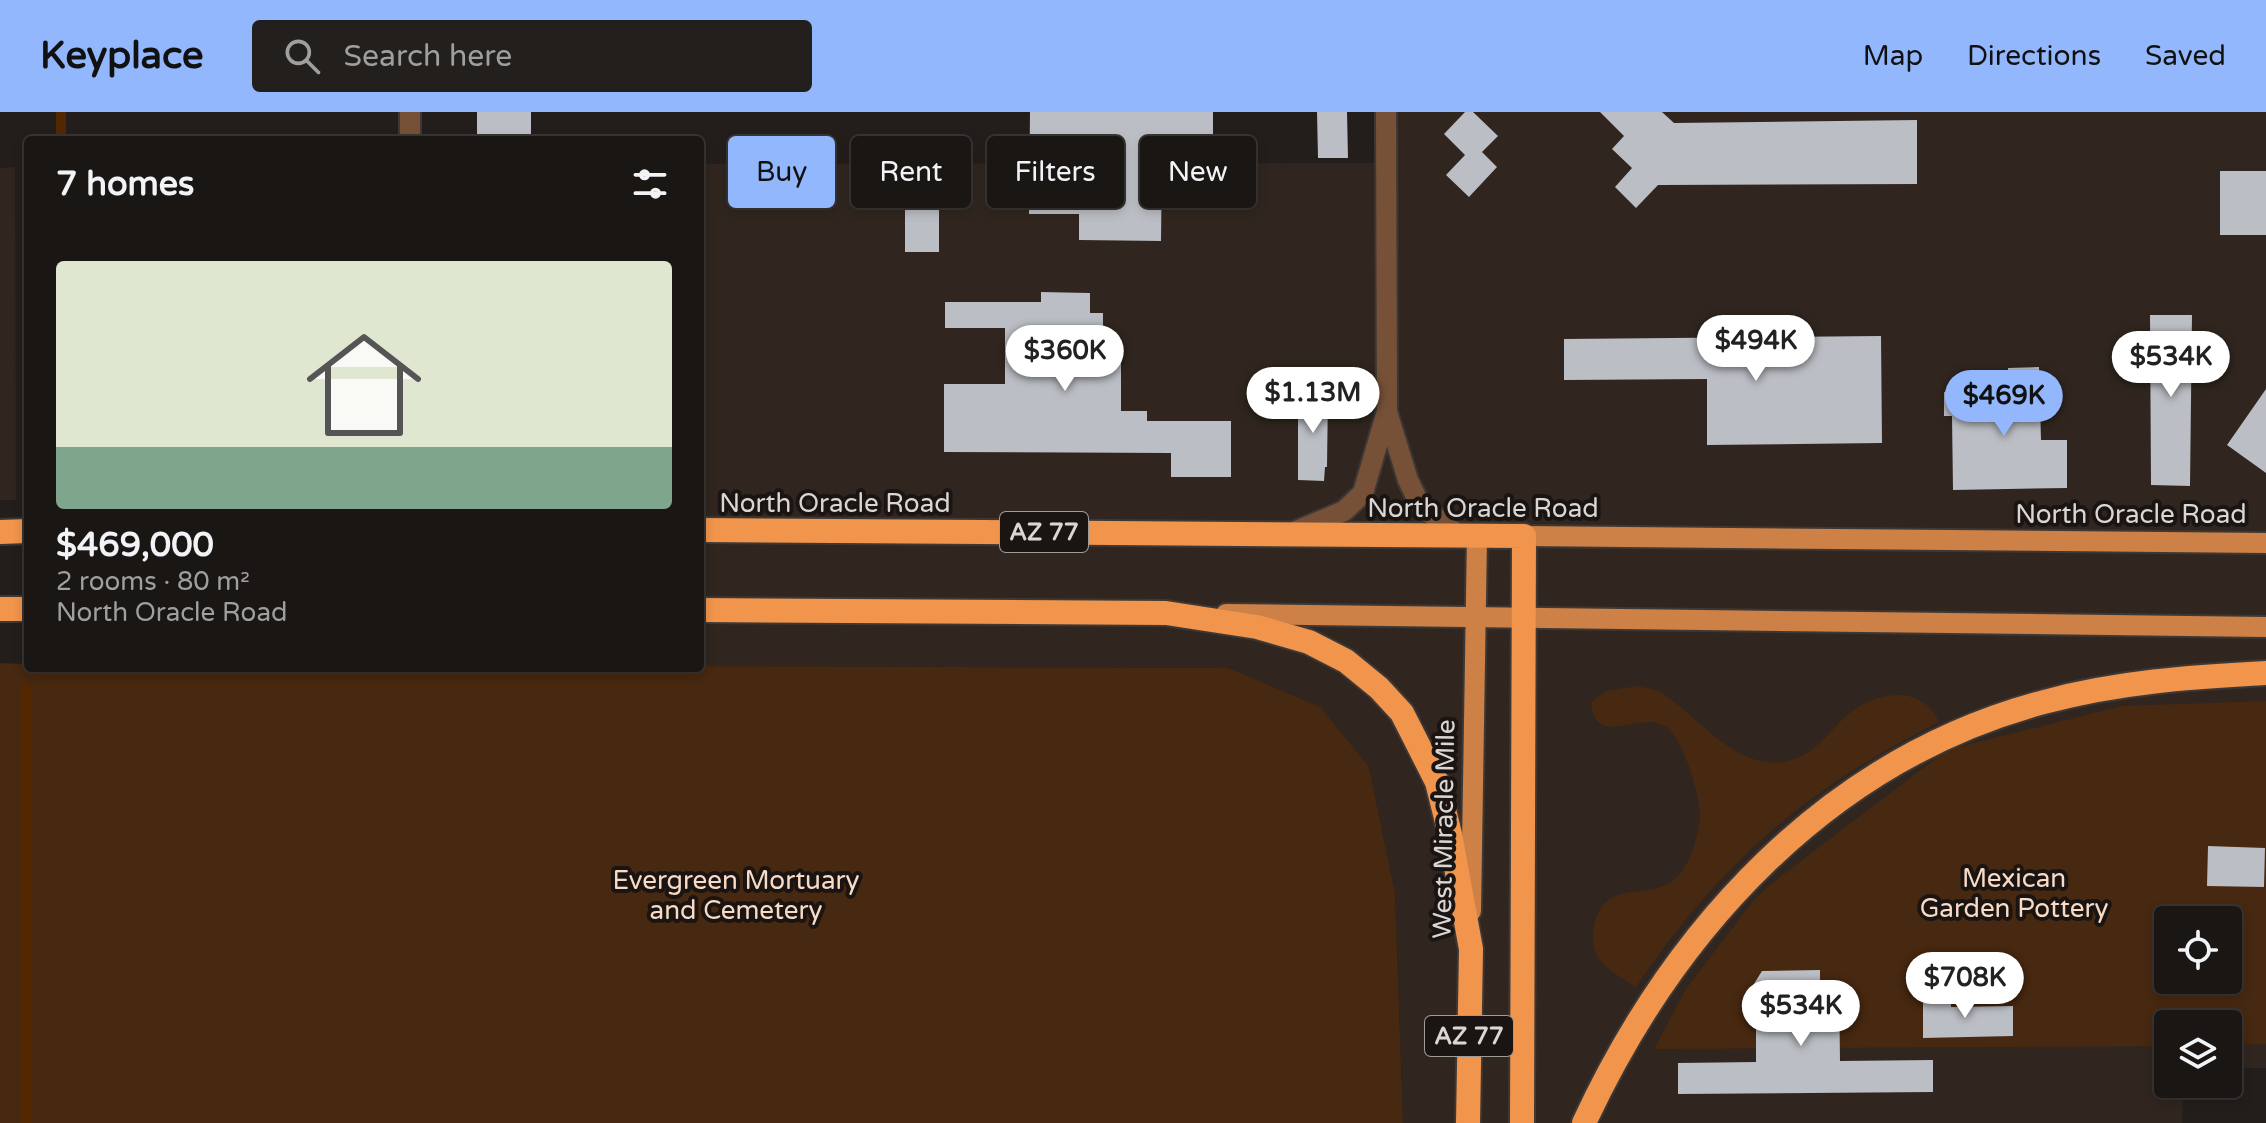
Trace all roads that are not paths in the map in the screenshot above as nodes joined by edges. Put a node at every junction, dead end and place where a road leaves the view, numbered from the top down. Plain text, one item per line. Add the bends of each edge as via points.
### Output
1 (410, 112) edge
2 (1386, 112) edge
3 (410, 136) edge
4 (1387, 411) junction
5 (704, 530) edge
6 (24, 531) edge
7 (0, 532) edge
8 (1286, 535) junction
9 (1468, 535) junction
10 (1524, 536) junction
11 (2266, 543) edge
12 (0, 609) edge
13 (24, 609) edge
14 (704, 610) edge
15 (1166, 613) junction
16 (1475, 617) junction
17 (1524, 617) junction
18 (2266, 627) edge
19 (2266, 673) edge
20 (1471, 949) junction
21 (1468, 1123) edge
22 (1522, 1123) edge
23 (1584, 1123) edge

1 - 3 street
2 - 4 street
4 - 8 street via 1363,493 1344,511
4 - 9 street via 1420,505
5 - 8 highway, North Oracle Road / AZ 77
6 - 7 highway
8 - 9 highway, North Oracle Road / AZ 77
9 - 10 highway, North Oracle Road
9 - 16 main road, West Miracle Mile / AZ 77
10 - 11 main road, North Oracle Road
10 - 17 highway, AZ 77
12 - 13 highway
14 - 15 highway, AZ 77
15 - 16 main road
15 - 20 highway, AZ 77 via 1257,627 1309,642 1346,661 1395,705 1437,782
16 - 17 main road
16 - 20 main road, West Miracle Mile / AZ 77
17 - 18 main road
17 - 22 highway, AZ 77
19 - 23 highway via 2144,681 2043,702 1936,741 1863,785 1792,837 1715,913 1639,1017
20 - 21 highway, West Miracle Mile / AZ 77

